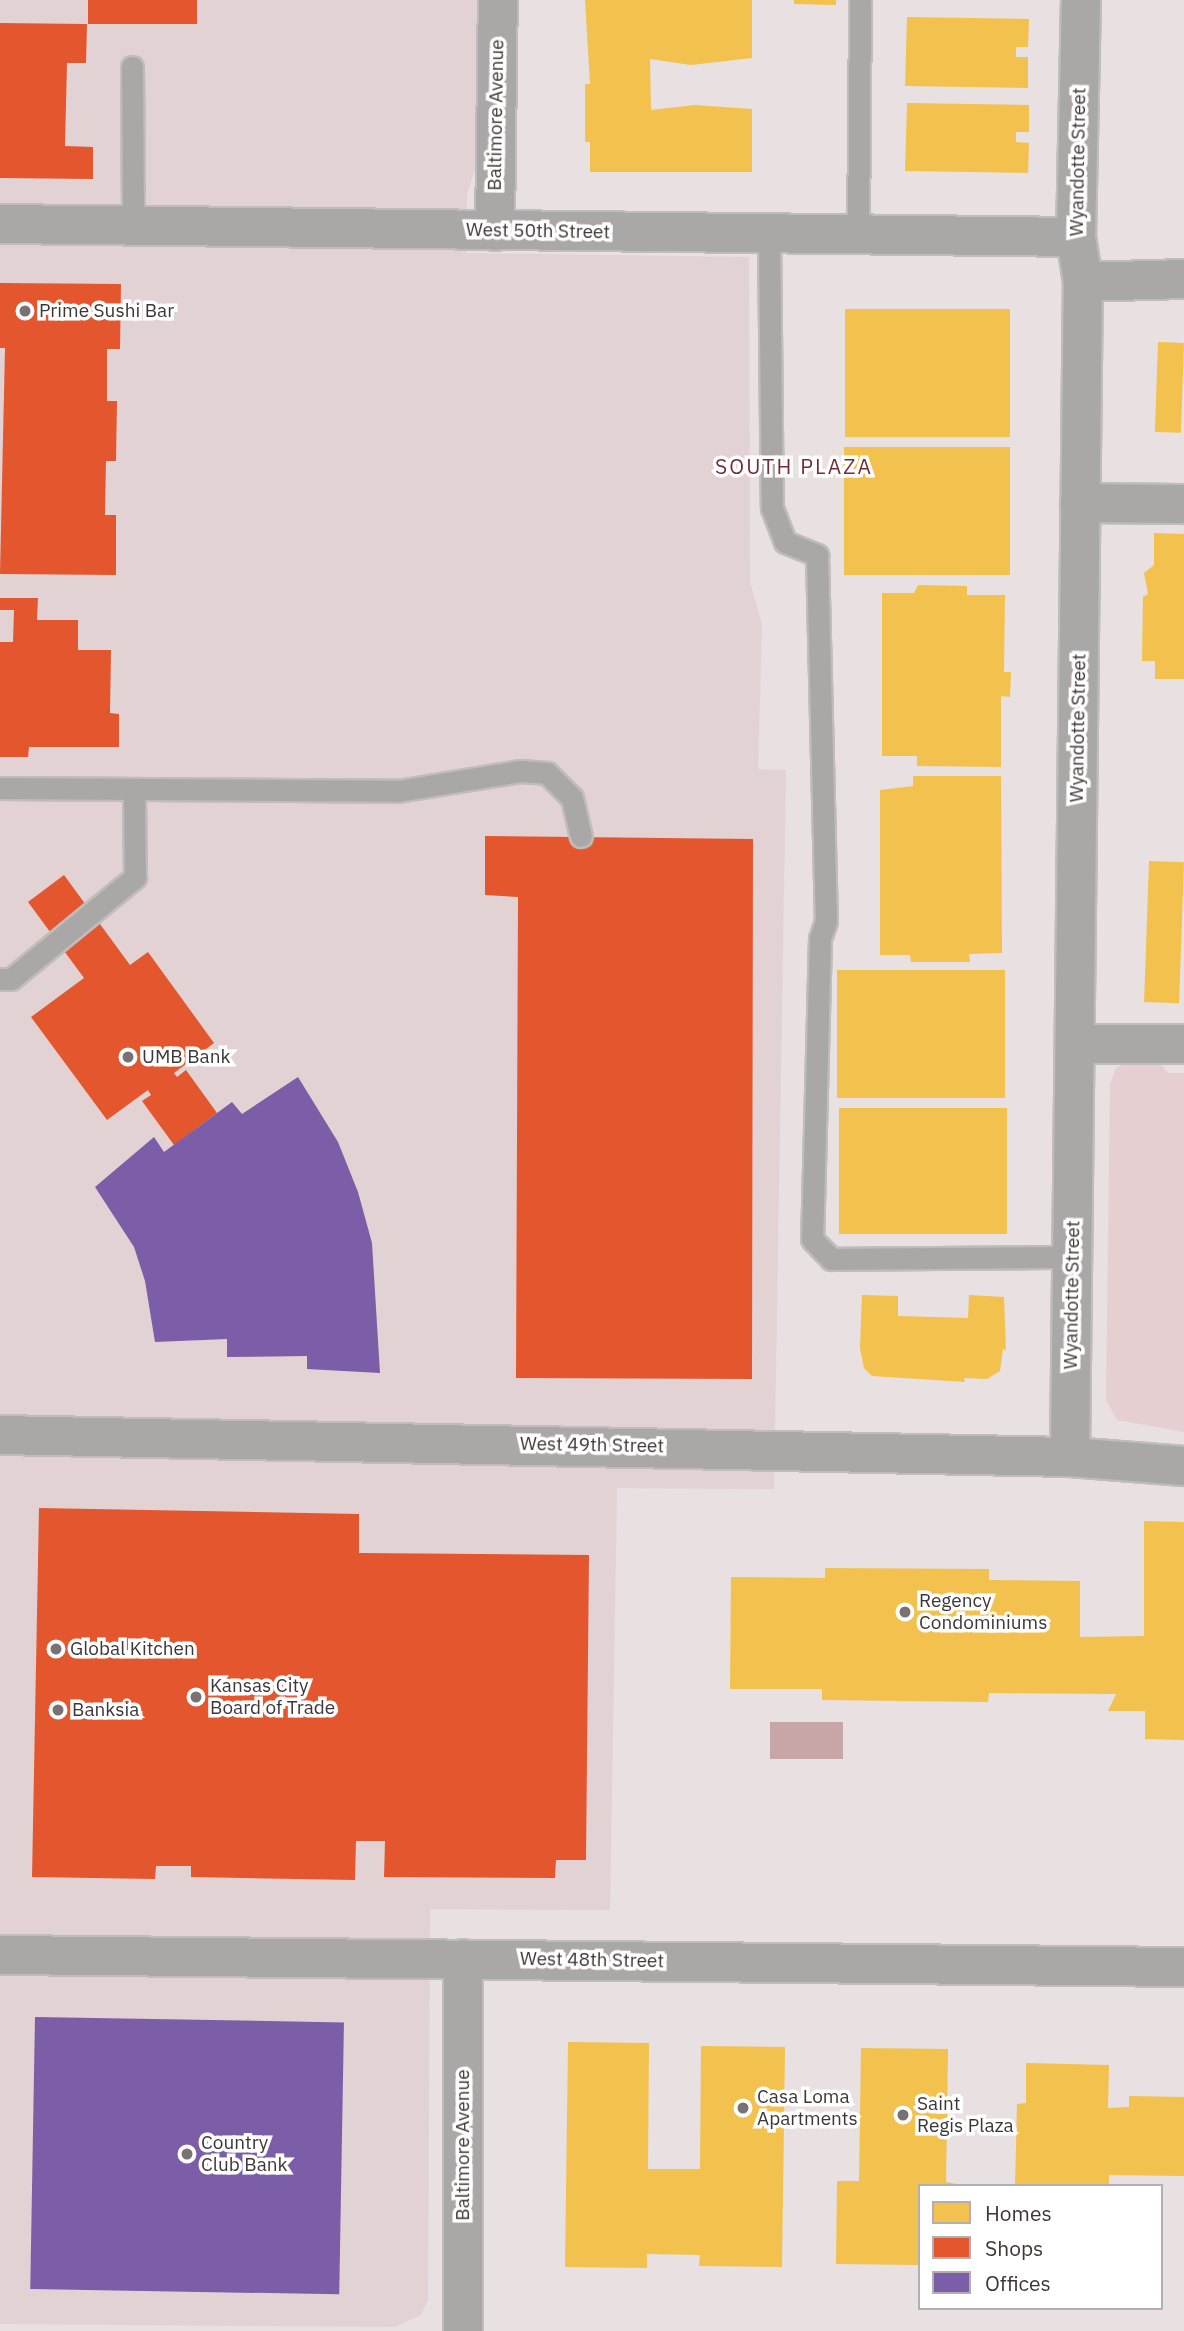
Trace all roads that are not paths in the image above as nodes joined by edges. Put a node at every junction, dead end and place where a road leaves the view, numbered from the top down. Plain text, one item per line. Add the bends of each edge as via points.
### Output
1 (498, 0) edge
2 (860, 0) edge
3 (1081, 0) edge
4 (132, 67) dead end
5 (0, 224) edge
6 (134, 226) junction
7 (495, 231) junction
8 (769, 234) junction
9 (858, 235) junction
10 (1076, 237) junction
11 (1184, 279) edge
12 (1083, 282) junction
13 (1080, 503) junction
14 (1184, 504) edge
15 (0, 788) edge
16 (134, 789) junction
17 (581, 836) dead end
18 (0, 979) edge
19 (1075, 1044) junction
20 (1184, 1044) edge
21 (1073, 1257) junction
22 (0, 1435) edge
23 (1070, 1457) junction
24 (1184, 1466) edge
25 (0, 1955) edge
26 (463, 1959) junction
27 (1184, 1968) edge
28 (463, 2331) edge

1 - 7 street, Baltimore Avenue
2 - 9 lane via 856,44
3 - 10 street, Wyandotte Street
4 - 6 lane
5 - 6 street, West 50th Street
6 - 7 street, West 50th Street
7 - 8 street, West 50th Street
8 - 9 street, West 50th Street
8 - 21 lane via 772,508 785,542 817,555 826,921 820,938 812,1239 831,1259
9 - 10 street, West 50th Street
10 - 12 street, Wyandotte Street
11 - 12 street
12 - 13 street, Wyandotte Street
13 - 14 street
13 - 19 street, Wyandotte Street
15 - 16 lane
16 - 17 lane via 398,790 520,771 547,773 572,798
16 - 18 lane via 135,877 11,979
19 - 20 street
19 - 21 street, Wyandotte Street
21 - 23 street, Wyandotte Street
22 - 23 street, West 49th Street
23 - 24 street, West 49th Street
25 - 26 street, West 48th Street
26 - 27 street, West 48th Street
26 - 28 street, Baltimore Avenue

